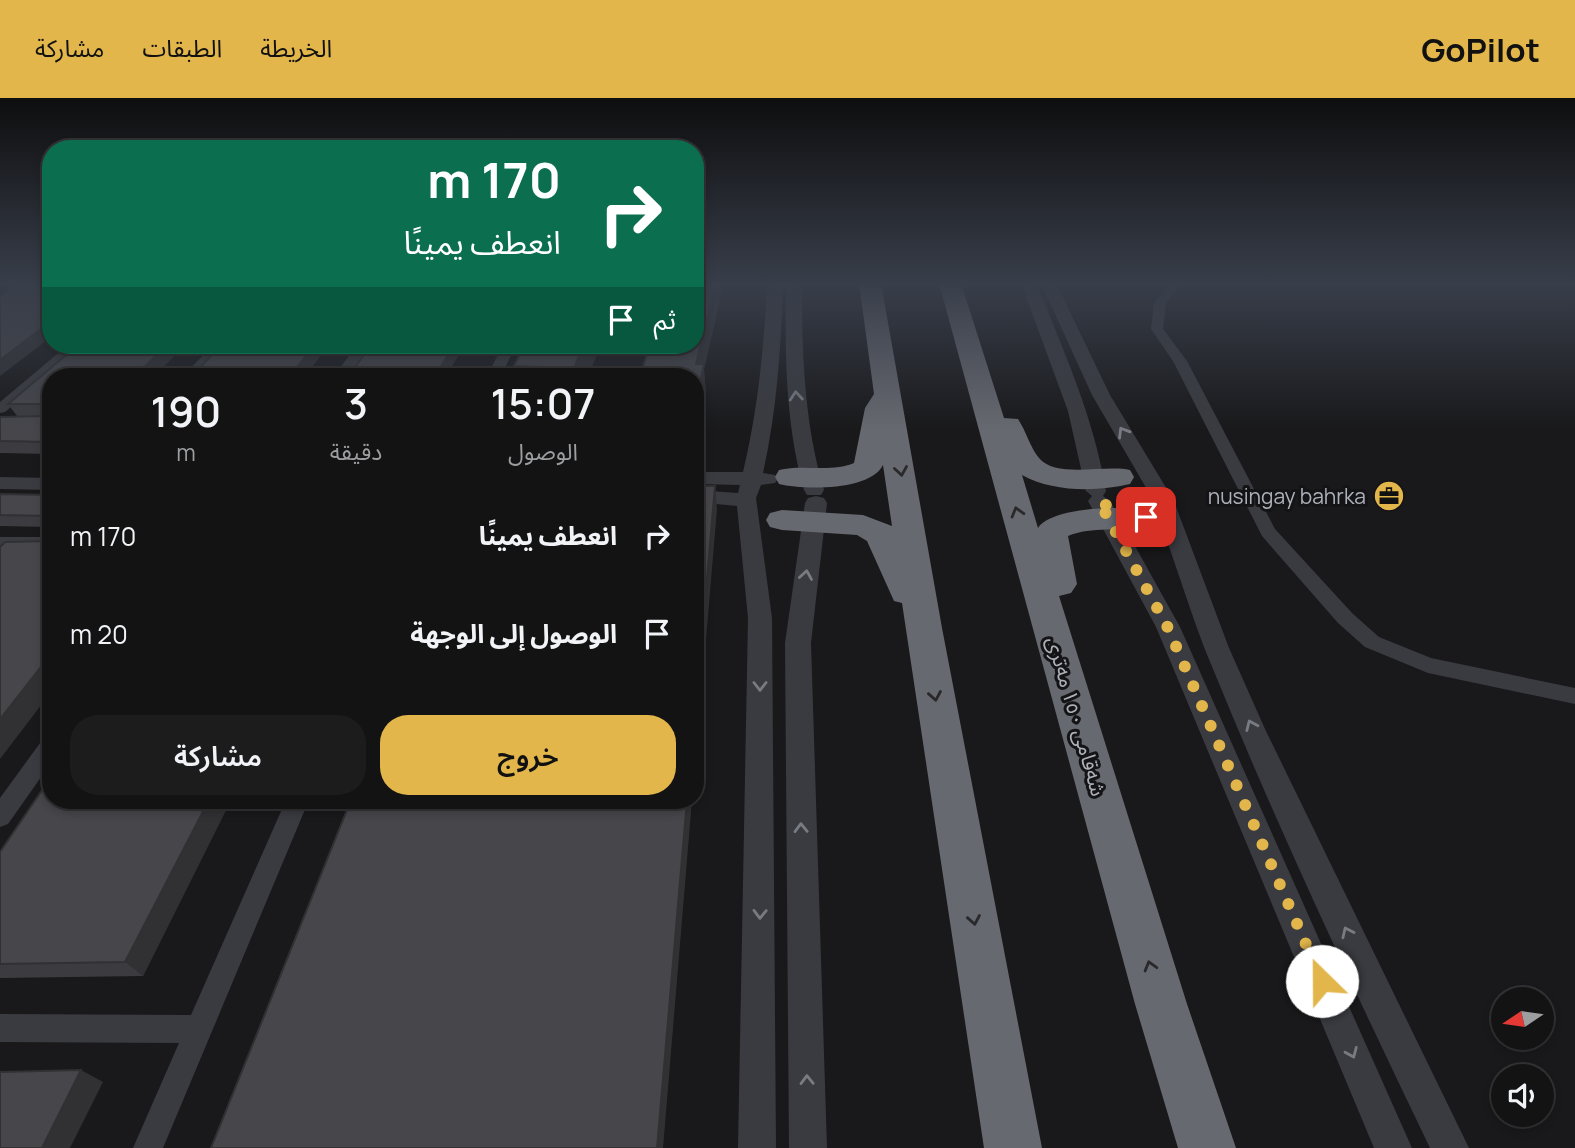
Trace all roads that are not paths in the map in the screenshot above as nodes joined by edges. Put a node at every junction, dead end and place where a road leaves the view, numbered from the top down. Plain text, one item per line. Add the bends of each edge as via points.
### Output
1 (773, 332) edge
2 (793, 332) edge
3 (877, 332) edge
4 (964, 332) edge
5 (1047, 332) edge
6 (1071, 332) edge
7 (1159, 332) edge
8 (65, 354) edge
9 (211, 354) edge
10 (49, 368) edge
11 (198, 368) edge
12 (42, 374) edge
13 (886, 390) junction
14 (981, 391) junction
15 (0, 410) edge
16 (0, 470) edge
17 (42, 470) edge
18 (704, 480) edge
19 (0, 483) edge
20 (42, 484) edge
21 (704, 496) edge
22 (791, 496) junction
23 (1122, 497) junction
24 (42, 543) edge
25 (2, 544) edge
26 (924, 628) junction
27 (1058, 651) junction
28 (1575, 696) edge
29 (42, 758) edge
30 (294, 809) edge
31 (0, 817) edge
32 (1161, 1004) junction
33 (991, 1016) junction
34 (0, 1028) edge
35 (200, 1029) junction
36 (148, 1148) edge
37 (757, 1148) edge
38 (807, 1148) edge
39 (995, 1148) edge
40 (1013, 1148) edge
41 (1206, 1148) edge
42 (1224, 1148) edge
43 (1393, 1148) edge
44 (1450, 1148) edge

1 - 22 street via 764,425
22 -> 2 street via 799,423
3 - 13 highway
4 - 14 highway, شەقامی ١٥٠ مەتری
5 - 23 street
23 -> 6 street via 1101,395
7 - 28 street via 1180,361 1268,532 1372,642 1428,665
8 - 10 street
9 - 11 street
12 - 15 street
13 - 22 highway via 873,430 870,464 856,474
13 -> 26 highway
14 - 23 highway via 1003,417 1032,469
27 -> 14 highway, شەقامی ١٥٠ مەتری
16 - 17 street
18 - 22 street
19 - 20 street
21 - 22 street
22 - 26 highway via 881,534
22 -> 37 street via 760,618
38 -> 22 street
23 - 27 highway via 1064,524 1051,535 1060,604
23 -> 43 street via 1168,628
44 -> 23 street via 1314,863 1202,612
24 - 25 street
26 -> 33 highway
32 -> 27 highway, شەقامی ١٥٠ مەتری
29 - 31 street
30 - 35 street
32 - 41 highway, شەقامی ١٥٠ مەتری
32 - 42 highway
33 - 39 highway
33 - 40 highway
34 - 35 street
35 - 36 street

